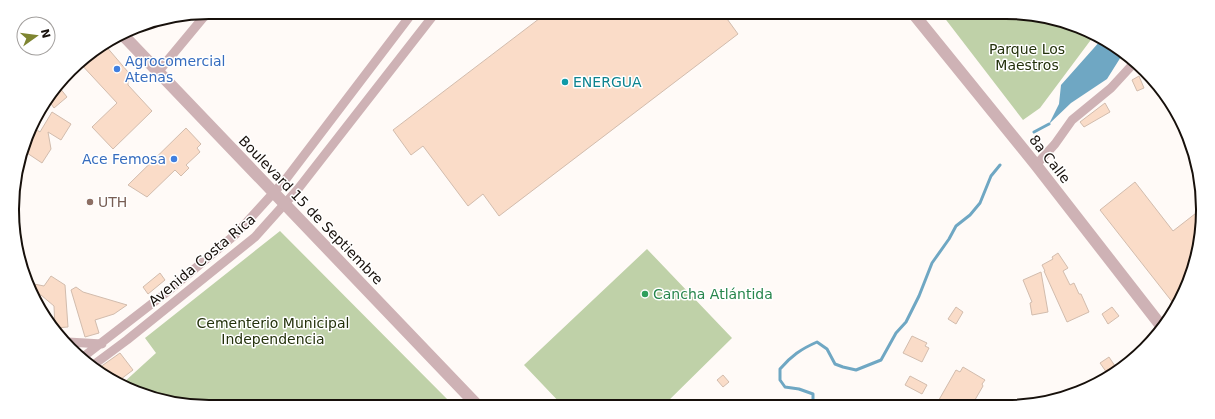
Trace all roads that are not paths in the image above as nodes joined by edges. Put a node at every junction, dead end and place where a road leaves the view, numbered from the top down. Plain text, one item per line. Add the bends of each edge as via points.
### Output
1 (201, 19) edge
2 (408, 19) edge
3 (431, 19) edge
4 (918, 19) edge
5 (126, 38) edge
6 (1131, 66) edge
7 (158, 72) junction
8 (1036, 166) junction
9 (274, 192) junction
10 (285, 204) junction
11 (1159, 323) edge
12 (73, 342) edge
13 (101, 344) junction
14 (118, 347) junction
15 (86, 355) edge
16 (96, 363) edge
17 (472, 400) edge

1 - 7 street
2 - 9 street, Avenida Costa Rica
3 - 10 street, Avenida Costa Rica
4 - 8 street, 8a Calle
5 - 7 street, Boulevard 15 de Septiembre
6 - 8 street via 1111,88 1072,120 1056,144
7 - 9 street, Boulevard 15 de Septiembre
8 - 11 street, 8a Calle
9 - 10 street, Boulevard 15 de Septiembre
9 - 13 street, Avenida Costa Rica via 236,234
10 - 14 street, Avenida Costa Rica via 255,237
10 - 17 street, Boulevard 15 de Septiembre
12 - 13 street
13 - 14 street
13 - 15 street, Avenida Costa Rica
14 - 16 street, Avenida Costa Rica

